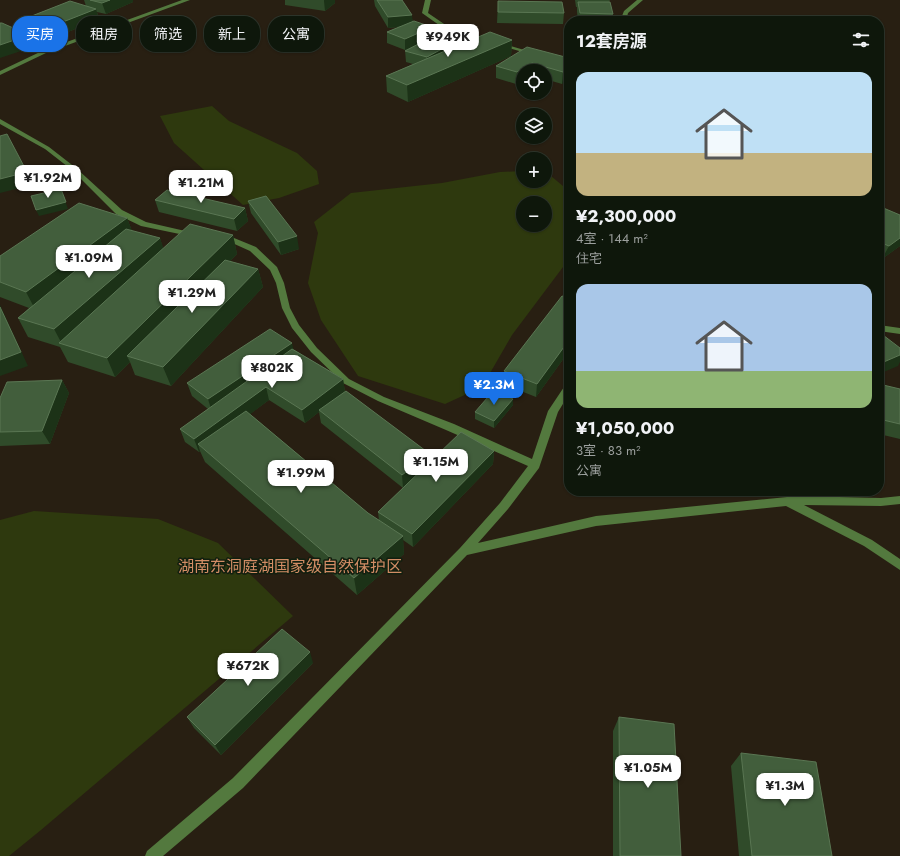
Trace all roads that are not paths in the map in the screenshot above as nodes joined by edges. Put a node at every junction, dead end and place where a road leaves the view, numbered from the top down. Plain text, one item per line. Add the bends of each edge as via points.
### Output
1 (187, 0) edge
2 (428, 0) edge
3 (640, 0) edge
4 (625, 16) edge
5 (543, 56) edge
6 (0, 73) edge
7 (0, 121) edge
8 (884, 328) edge
9 (900, 330) edge
10 (564, 394) edge
11 (534, 465) junction
12 (900, 500) edge
13 (787, 501) junction
14 (464, 551) junction
15 (900, 565) edge
16 (152, 856) edge

1 - 6 street via 44,52
2 - 5 street via 425,13 448,29
3 - 4 street
7 - 11 street via 47,148 74,168 119,212 144,224 231,240 253,249 274,269 286,308 295,326 314,350 346,381 381,399
8 - 9 street
10 - 11 street via 553,411
11 - 14 street via 504,506
12 - 13 street
13 - 14 street via 596,521
13 - 15 street via 868,543
14 - 16 street via 238,784

